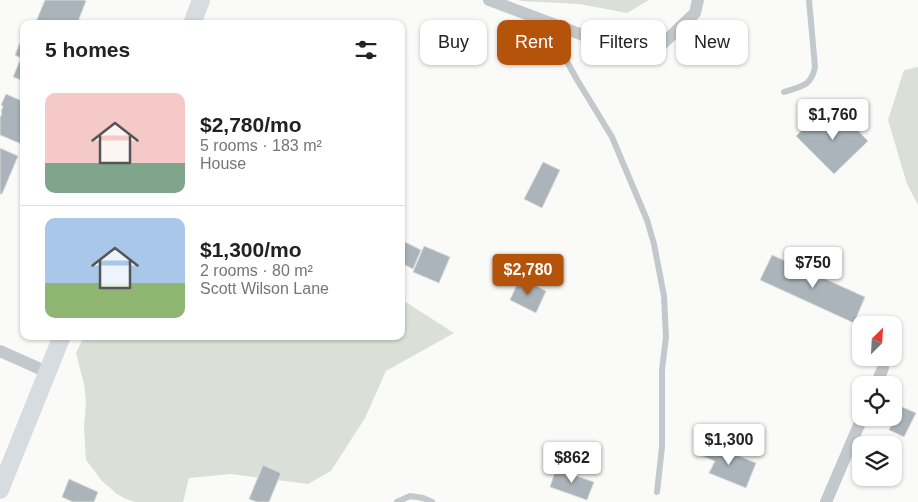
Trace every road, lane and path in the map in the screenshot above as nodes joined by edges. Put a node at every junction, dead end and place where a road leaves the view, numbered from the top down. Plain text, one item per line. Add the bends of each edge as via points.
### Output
1 (201, 0) edge
2 (488, 0) edge
3 (698, 0) edge
4 (809, 0) edge
5 (194, 20) edge
6 (542, 20) edge
7 (571, 31) edge
8 (569, 65) edge
9 (784, 92) dead end
10 (60, 340) edge
11 (0, 351) edge
12 (883, 368) dead end
13 (48, 372) junction
14 (880, 376) edge
15 (859, 426) edge
16 (0, 490) edge
17 (657, 492) dead end
18 (397, 502) edge
19 (432, 502) edge
20 (826, 502) edge

1 - 5 main road
2 - 6 street
3 - 7 street via 694,13 656,50
4 - 9 lane via 815,67 813,77 804,85
8 - 17 lane via 612,137 648,220 654,244 664,296 666,336
10 - 13 main road
11 - 13 street
12 - 14 street
13 - 16 main road
15 - 20 street
18 - 19 lane via 410,496

